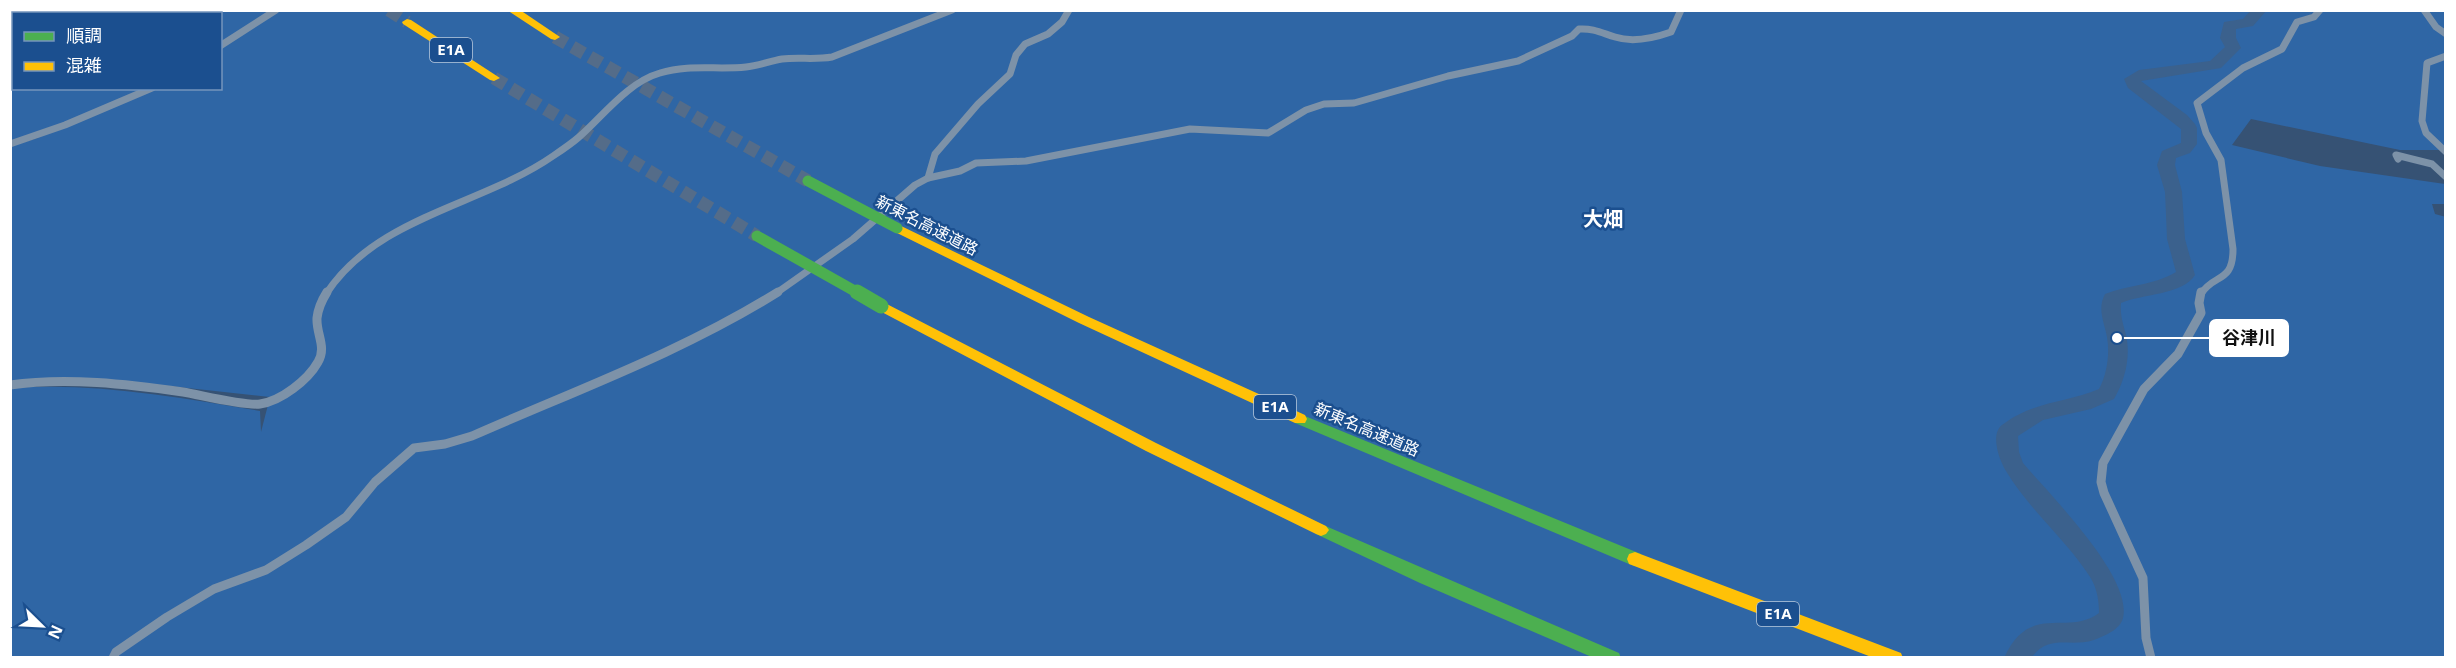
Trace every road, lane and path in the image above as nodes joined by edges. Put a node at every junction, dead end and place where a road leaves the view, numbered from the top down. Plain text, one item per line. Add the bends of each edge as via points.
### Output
1 (276, 10) edge
2 (512, 10) edge
3 (952, 10) edge
4 (1069, 10) edge
5 (1681, 10) edge
6 (2320, 10) edge
7 (2424, 10) edge
8 (407, 22) tunnel mouth
9 (2445, 34) edge
10 (555, 37) tunnel mouth
11 (222, 45) edge
12 (2445, 56) edge
13 (495, 78) tunnel mouth
14 (147, 90) edge
15 (10, 144) edge
16 (2445, 152) edge
17 (2398, 159) dead end
18 (2445, 177) edge
19 (928, 178) junction
20 (808, 181) tunnel mouth
21 (757, 236) tunnel mouth
22 (10, 385) edge
23 (113, 657) edge
24 (1613, 657) edge
25 (1895, 657) edge
26 (2151, 657) edge

1 - 11 street
2 - 10 highway
3 - 22 street via 832,57 784,59 746,67 687,67 647,78 559,154 403,229 356,258 319,305 317,321 323,347 316,365 273,401 259,404 167,390 77,383 37,381
4 - 19 street via 1048,34 1025,44 1010,74 935,154
5 - 19 street via 1671,32 1660,37 1628,39 1594,27 1579,29 1518,61 1353,103 1324,104 1268,133 1190,129 1026,160 976,163
6 - 26 street via 2314,17 2297,22 2282,49 2243,69 2197,103 2206,133 2221,160 2233,261 2230,271 2200,293 2201,314 2196,324 2178,354 2144,389 2103,464 2101,482 2143,578 2145,630
7 - 9 street
8 - 13 highway, E1A
12 - 16 street via 2427,63 2422,121 2426,133
14 - 15 street
17 - 18 street via 2396,155 2432,164
19 - 23 street via 842,248 740,314 472,436 414,448 375,482 346,517 306,545 266,570 214,589
20 - 25 highway, 新東名高速道路 / E1A, bridge via 1065,311 1313,424 1662,570
21 - 24 highway, bridge via 1099,423 1307,523

